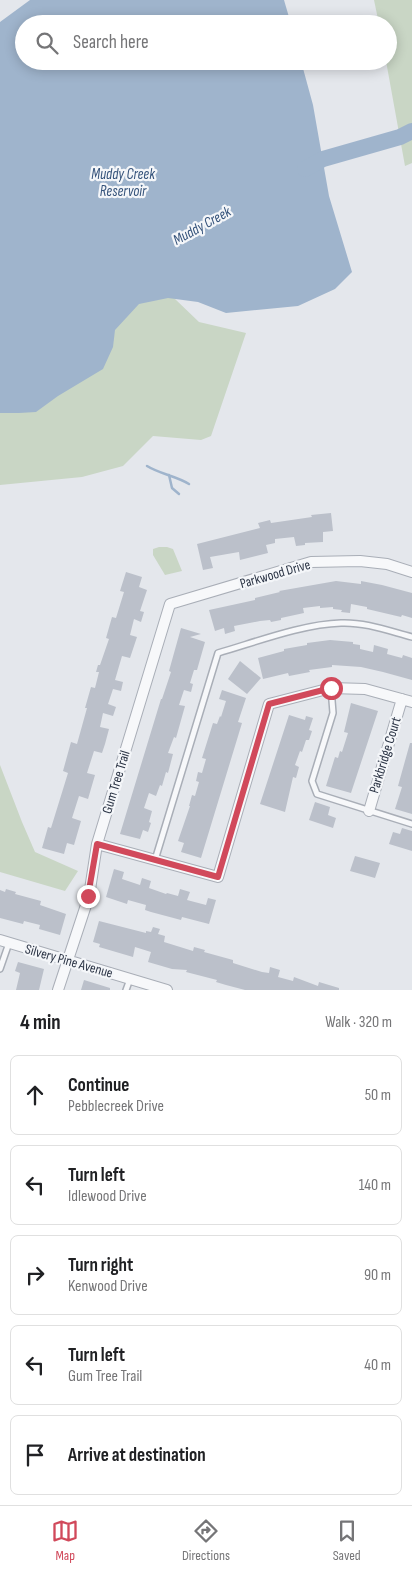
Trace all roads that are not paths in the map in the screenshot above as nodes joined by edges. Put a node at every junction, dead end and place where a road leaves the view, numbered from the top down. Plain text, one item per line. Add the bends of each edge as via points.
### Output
1 (412, 572) edge
2 (170, 604) joint
3 (412, 637) edge
4 (331, 688) junction
5 (407, 700) edge
6 (368, 811) junction
7 (412, 824) edge
8 (97, 844) junction
9 (155, 860) junction
10 (4, 942) edge
11 (67, 960) junction
12 (0, 969) edge
13 (130, 978) junction
14 (58, 990) edge
15 (126, 990) edge
16 (167, 990) edge

1 - 2 street, Parkwood Drive via 387,564 360,561 312,562
2 - 8 street, Gum Tree Trail
3 - 9 lane via 371,625 342,622 315,626 218,653
4 - 5 street via 366,690
4 - 6 lane via 333,713 312,781 318,794
4 - 9 street via 269,704 218,877
5 - 6 street, Parkbridge Court
6 - 7 lane
8 - 9 street
8 - 11 street, Gum Tree Trail via 88,896
10 - 11 street, Silvery Pine Avenue
10 - 12 lane
11 - 13 street, Silvery Pine Avenue
11 - 14 street, Gum Tree Trail
13 - 15 lane
13 - 16 street, Silvery Pine Avenue

